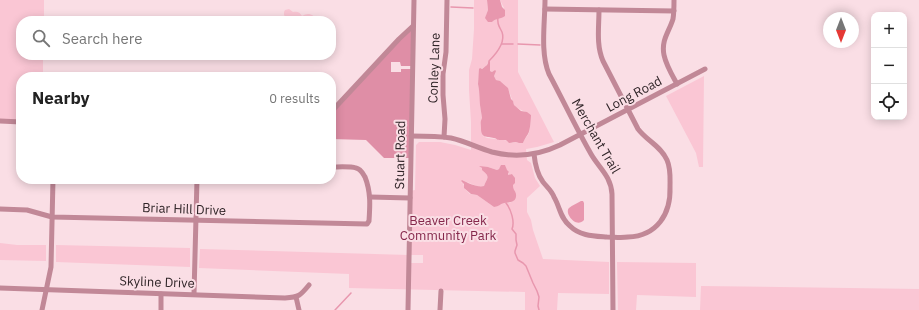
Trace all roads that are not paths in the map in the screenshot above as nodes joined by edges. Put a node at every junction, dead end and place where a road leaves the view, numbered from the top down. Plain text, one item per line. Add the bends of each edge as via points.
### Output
1 (414, 0) edge
2 (447, 0) edge
3 (545, 0) edge
4 (674, 0) edge
5 (545, 9) junction
6 (599, 10) junction
7 (674, 11) junction
8 (413, 26) junction
9 (705, 69) dead end
10 (677, 84) junction
11 (336, 107) edge
12 (628, 110) junction
13 (0, 121) edge
14 (16, 122) edge
15 (580, 134) junction
16 (411, 136) junction
17 (444, 137) junction
18 (534, 154) junction
19 (336, 167) edge
20 (53, 184) edge
21 (197, 184) edge
22 (370, 197) junction
23 (410, 198) junction
24 (0, 209) edge
25 (52, 217) junction
26 (196, 220) junction
27 (613, 237) junction
28 (309, 285) dead end
29 (0, 288) edge
30 (46, 289) junction
31 (440, 291) dead end
32 (162, 294) junction
33 (194, 294) junction
34 (296, 297) junction
35 (42, 310) edge
36 (161, 310) edge
37 (299, 310) edge
38 (408, 310) edge
39 (440, 310) edge
40 (613, 310) edge

1 - 8 street, Stuart Road
2 - 17 street, Conley Lane via 443,74
3 - 5 street, Merchant Trail
4 - 7 street
5 - 6 street
5 - 15 street, Merchant Trail via 545,64
6 - 7 street
6 - 12 street via 600,55
7 - 10 street via 663,48 666,62
8 - 11 street
8 - 16 street, Stuart Road
9 - 10 street, Long Road
10 - 12 street, Long Road
12 - 15 street, Long Road
12 - 27 street via 640,132 661,150 667,159 670,172 670,200 664,218 652,229 637,236
13 - 14 street
15 - 18 street, Long Road via 556,147
15 - 27 street, Merchant Trail via 592,157 610,182
16 - 17 street, Long Road
16 - 23 street, Stuart Road
17 - 18 street, Long Road via 502,154
18 - 27 street via 539,177 554,196 561,216 569,225 586,235
19 - 22 street via 359,169 366,180
20 - 25 street
21 - 26 street
22 - 23 street
22 - 26 street, Briar Hill Drive via 369,221 363,225
23 - 38 street, Stuart Road
24 - 25 street, Briar Hill Drive via 30,210
25 - 26 street, Briar Hill Drive
25 - 30 street via 51,267
26 - 33 street
27 - 40 street, Merchant Trail
28 - 34 street
29 - 30 street, Skyline Drive
30 - 32 street, Skyline Drive
30 - 35 street
31 - 39 street
32 - 33 street, Skyline Drive
32 - 36 street
33 - 34 street, Skyline Drive
34 - 37 street

